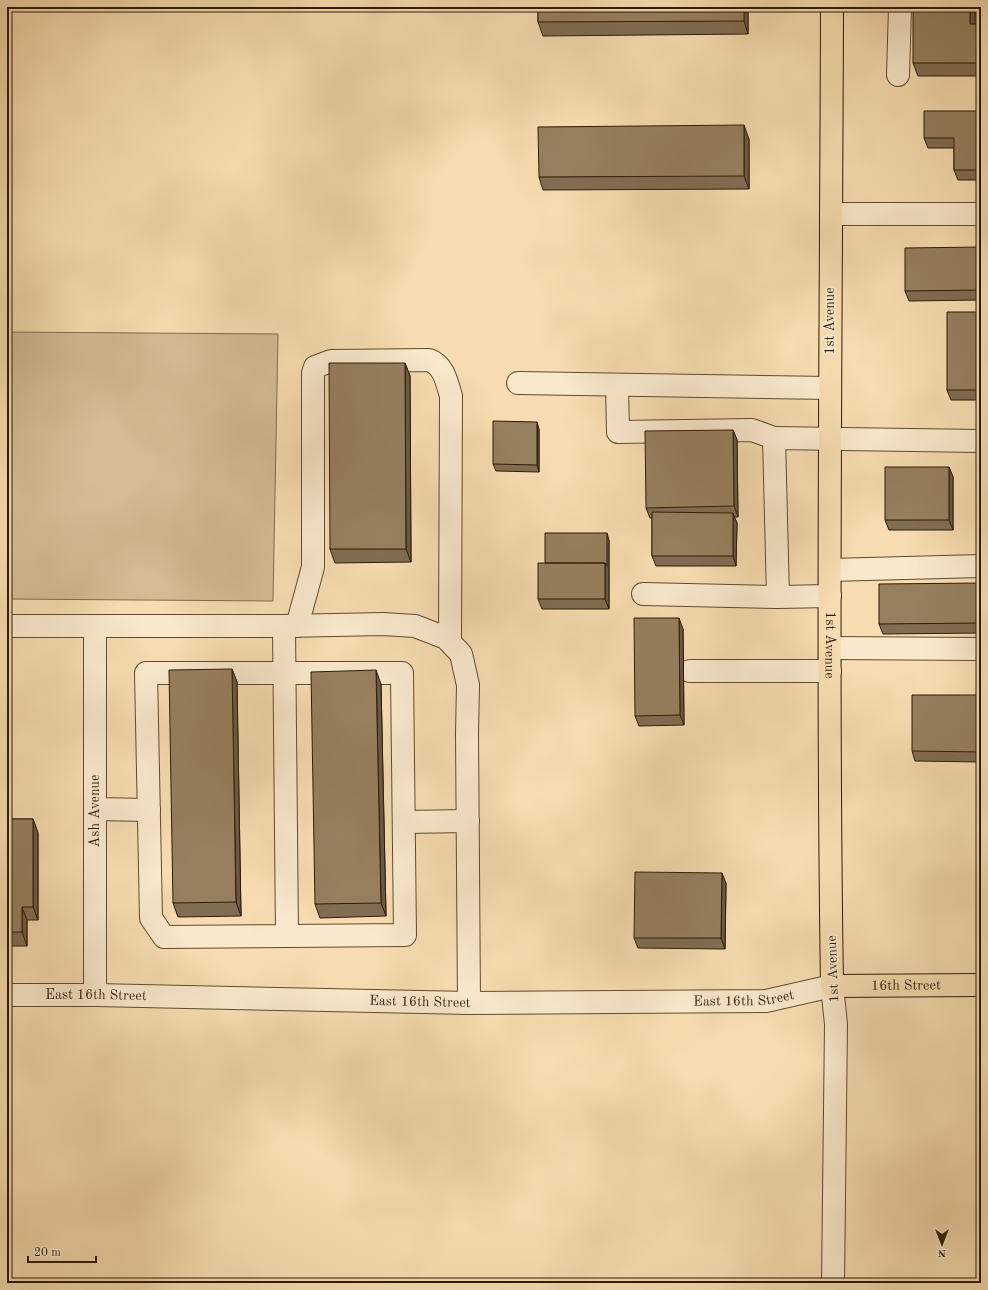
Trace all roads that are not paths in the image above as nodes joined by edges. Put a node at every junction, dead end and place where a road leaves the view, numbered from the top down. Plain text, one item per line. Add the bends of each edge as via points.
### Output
1 (832, 7) edge
2 (900, 7) edge
3 (898, 75) dead end
4 (831, 214) junction
5 (981, 214) edge
6 (518, 383) dead end
7 (617, 385) junction
8 (830, 388) junction
9 (774, 438) junction
10 (829, 438) junction
11 (981, 441) edge
12 (981, 566) edge
13 (830, 570) junction
14 (643, 594) dead end
15 (830, 596) junction
16 (778, 597) junction
17 (7, 626) edge
18 (95, 626) junction
19 (291, 626) junction
20 (450, 642) junction
21 (830, 648) junction
22 (981, 649) edge
23 (690, 671) dead end
24 (830, 671) junction
25 (285, 673) junction
26 (95, 809) junction
27 (149, 810) junction
28 (468, 821) junction
29 (404, 822) junction
30 (287, 936) junction
31 (981, 985) edge
32 (832, 986) junction
33 (7, 995) edge
34 (95, 995) junction
35 (469, 1003) junction
36 (833, 1283) edge

1 - 4 main road, 1st Avenue
2 - 3 street
4 - 5 street
4 - 8 main road, 1st Avenue
6 - 7 street
7 - 8 street
7 - 9 street via 618,432 752,430
8 - 10 main road, 1st Avenue
9 - 10 street
9 - 16 street
10 - 11 street
10 - 13 main road, 1st Avenue
12 - 13 street
13 - 15 main road, 1st Avenue
14 - 16 street
15 - 16 street
15 - 21 main road, 1st Avenue
17 - 18 street
18 - 19 street
18 - 26 street, Ash Avenue
19 - 20 street via 415,626
19 - 20 street via 313,567 315,367 331,361 429,360 440,368 451,396
19 - 25 street
20 - 28 street via 460,654 468,685
21 - 22 street
21 - 24 main road, 1st Avenue
23 - 24 street
24 - 32 main road, 1st Avenue
25 - 27 street via 146,673
25 - 29 street via 402,672
25 - 30 street
26 - 27 street
26 - 34 street, Ash Avenue
27 - 30 street via 151,918 164,937
28 - 29 street
28 - 35 street
29 - 30 street via 405,935
31 - 32 main road, 16th Street
32 - 35 street, East 16th Street via 766,1001
32 - 36 street, 1st Avenue via 836,1024
33 - 34 street, East 16th Street
34 - 35 street, East 16th Street

